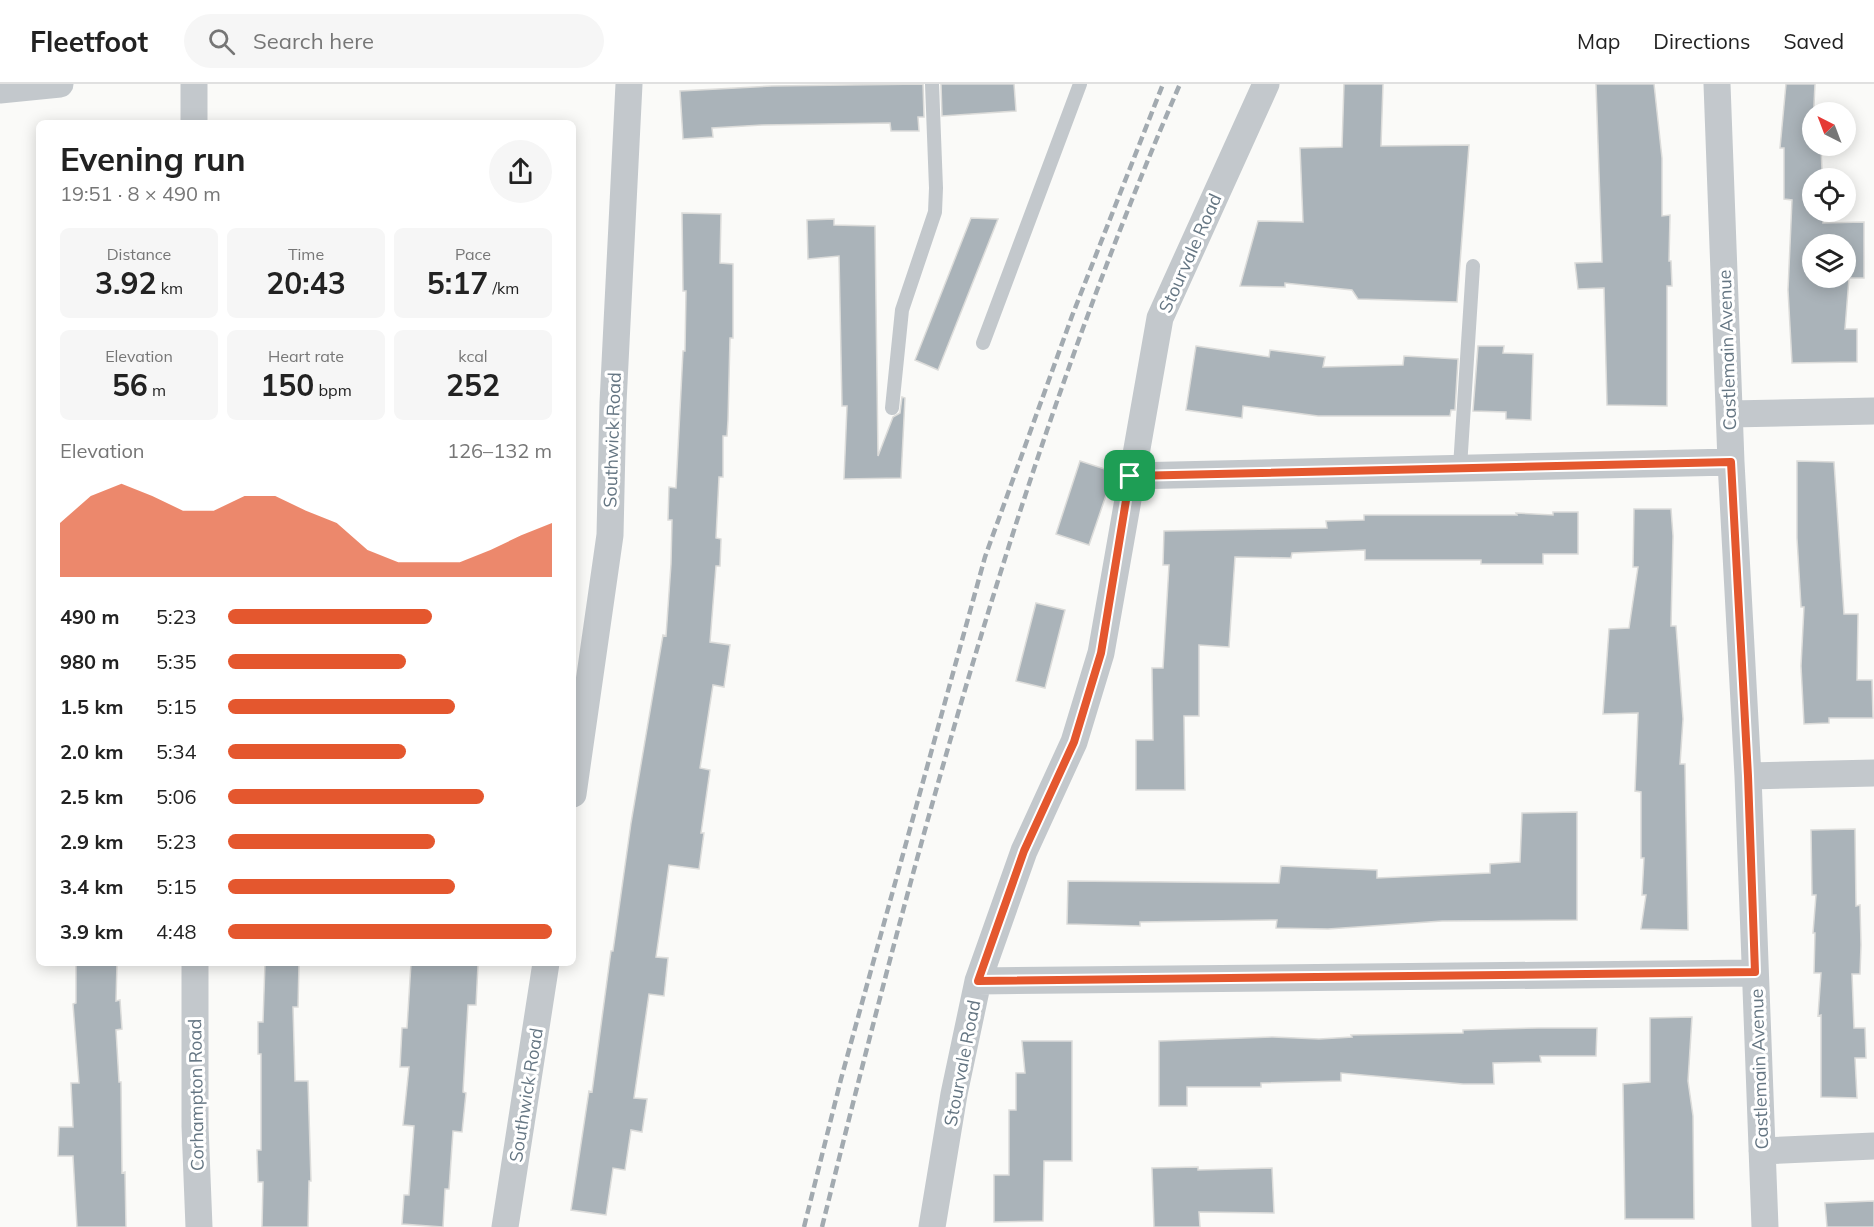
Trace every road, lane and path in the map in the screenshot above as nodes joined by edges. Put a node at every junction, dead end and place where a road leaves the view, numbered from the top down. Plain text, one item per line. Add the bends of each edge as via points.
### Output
1 (60, 84) edge
2 (194, 84) edge
3 (628, 84) edge
4 (932, 84) edge
5 (1080, 84) edge
6 (1266, 84) edge
7 (1717, 84) edge
8 (0, 90) edge
9 (194, 120) edge
10 (1473, 266) dead end
11 (983, 343) dead end
12 (892, 408) dead end
13 (1874, 411) edge
14 (1730, 414) junction
15 (1731, 462) junction
16 (1460, 467) junction
17 (1130, 476) junction
18 (576, 773) edge
19 (1874, 773) edge
20 (1748, 776) junction
21 (195, 966) edge
22 (546, 966) edge
23 (1755, 972) junction
24 (978, 981) junction
25 (1874, 1146) edge
26 (1762, 1151) junction
27 (199, 1227) edge
28 (505, 1227) edge
29 (932, 1227) edge
30 (1765, 1227) edge

1 - 8 street
2 - 9 street
3 - 18 street, Southwick Road via 610,535
4 - 12 lane via 934,212 902,310
5 - 11 lane
6 - 17 street, Stourvale Road via 1160,318
7 - 14 street, Castlemain Avenue
10 - 16 lane
13 - 14 street
14 - 15 street, Castlemain Avenue
15 - 16 street
15 - 20 street, Castlemain Avenue
16 - 17 street
17 - 24 street, Stourvale Road via 1101,653 1074,742 1024,851
19 - 20 street
20 - 23 street, Castlemain Avenue
21 - 27 street, Corhampton Road
22 - 28 street, Southwick Road
23 - 24 street
23 - 26 street, Castlemain Avenue
24 - 29 street, Stourvale Road
25 - 26 street
26 - 30 street, Castlemain Avenue

